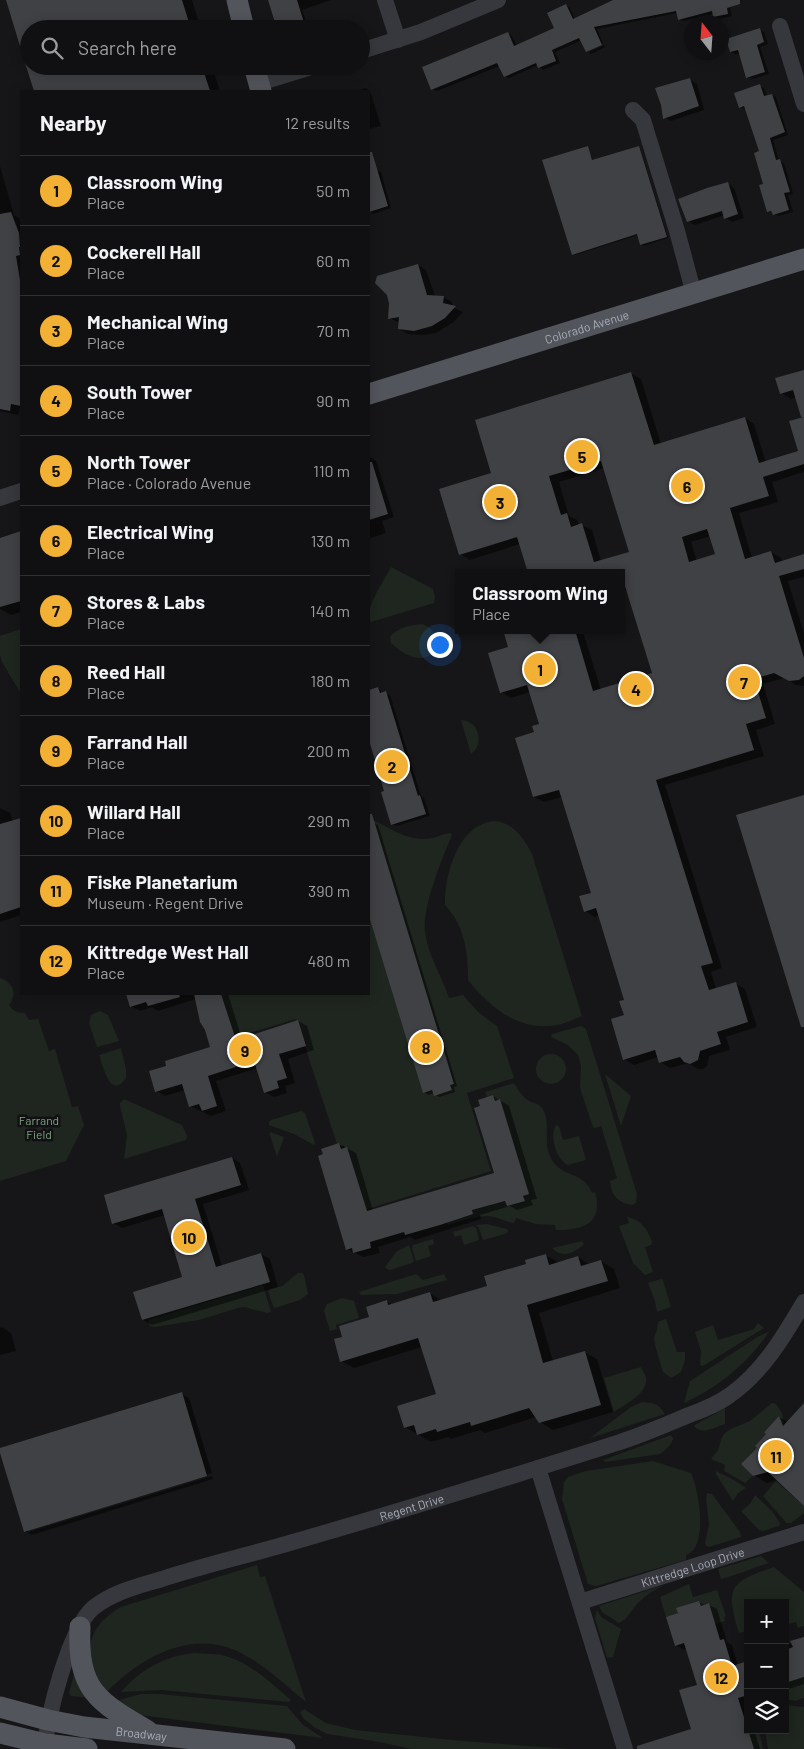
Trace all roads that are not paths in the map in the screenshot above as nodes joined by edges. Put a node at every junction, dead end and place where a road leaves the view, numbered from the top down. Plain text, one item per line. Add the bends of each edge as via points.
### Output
1 (237, 0) edge
2 (386, 0) edge
3 (498, 0) edge
4 (242, 20) edge
5 (780, 26) dead end
6 (398, 40) junction
7 (370, 48) edge
8 (278, 75) edge
9 (258, 80) edge
10 (804, 104) edge
11 (633, 110) dead end
12 (804, 260) edge
13 (694, 294) junction
14 (370, 394) edge
15 (20, 491) edge
16 (0, 498) edge
17 (804, 1302) edge
18 (538, 1468) junction
19 (804, 1532) edge
20 (580, 1602) junction
21 (80, 1627) junction
22 (0, 1707) edge
23 (48, 1720) junction
24 (0, 1734) edge
25 (155, 1735) junction
26 (45, 1746) edge
27 (87, 1749) edge
28 (285, 1749) edge
29 (625, 1749) edge

1 - 4 main road
2 - 6 street
3 - 6 street
5 - 10 street
6 - 7 street
8 - 9 street
11 - 13 street via 643,120
12 - 13 main road, Colorado Avenue
13 - 14 main road, Colorado Avenue
15 - 16 street
17 - 18 street, Regent Drive via 778,1345 730,1396 653,1431
18 - 20 street
18 - 21 street, Regent Drive via 131,1588 91,1610
19 - 20 street, Kittredge Loop Drive
20 - 29 street
21 - 23 street, Regent Drive
21 - 25 main road via 82,1663 95,1694 116,1712
22 - 23 main road, Broadway
23 - 25 main road, Broadway
23 - 26 street, Regent Drive
24 - 26 main road
25 - 28 main road, Broadway
26 - 27 main road

